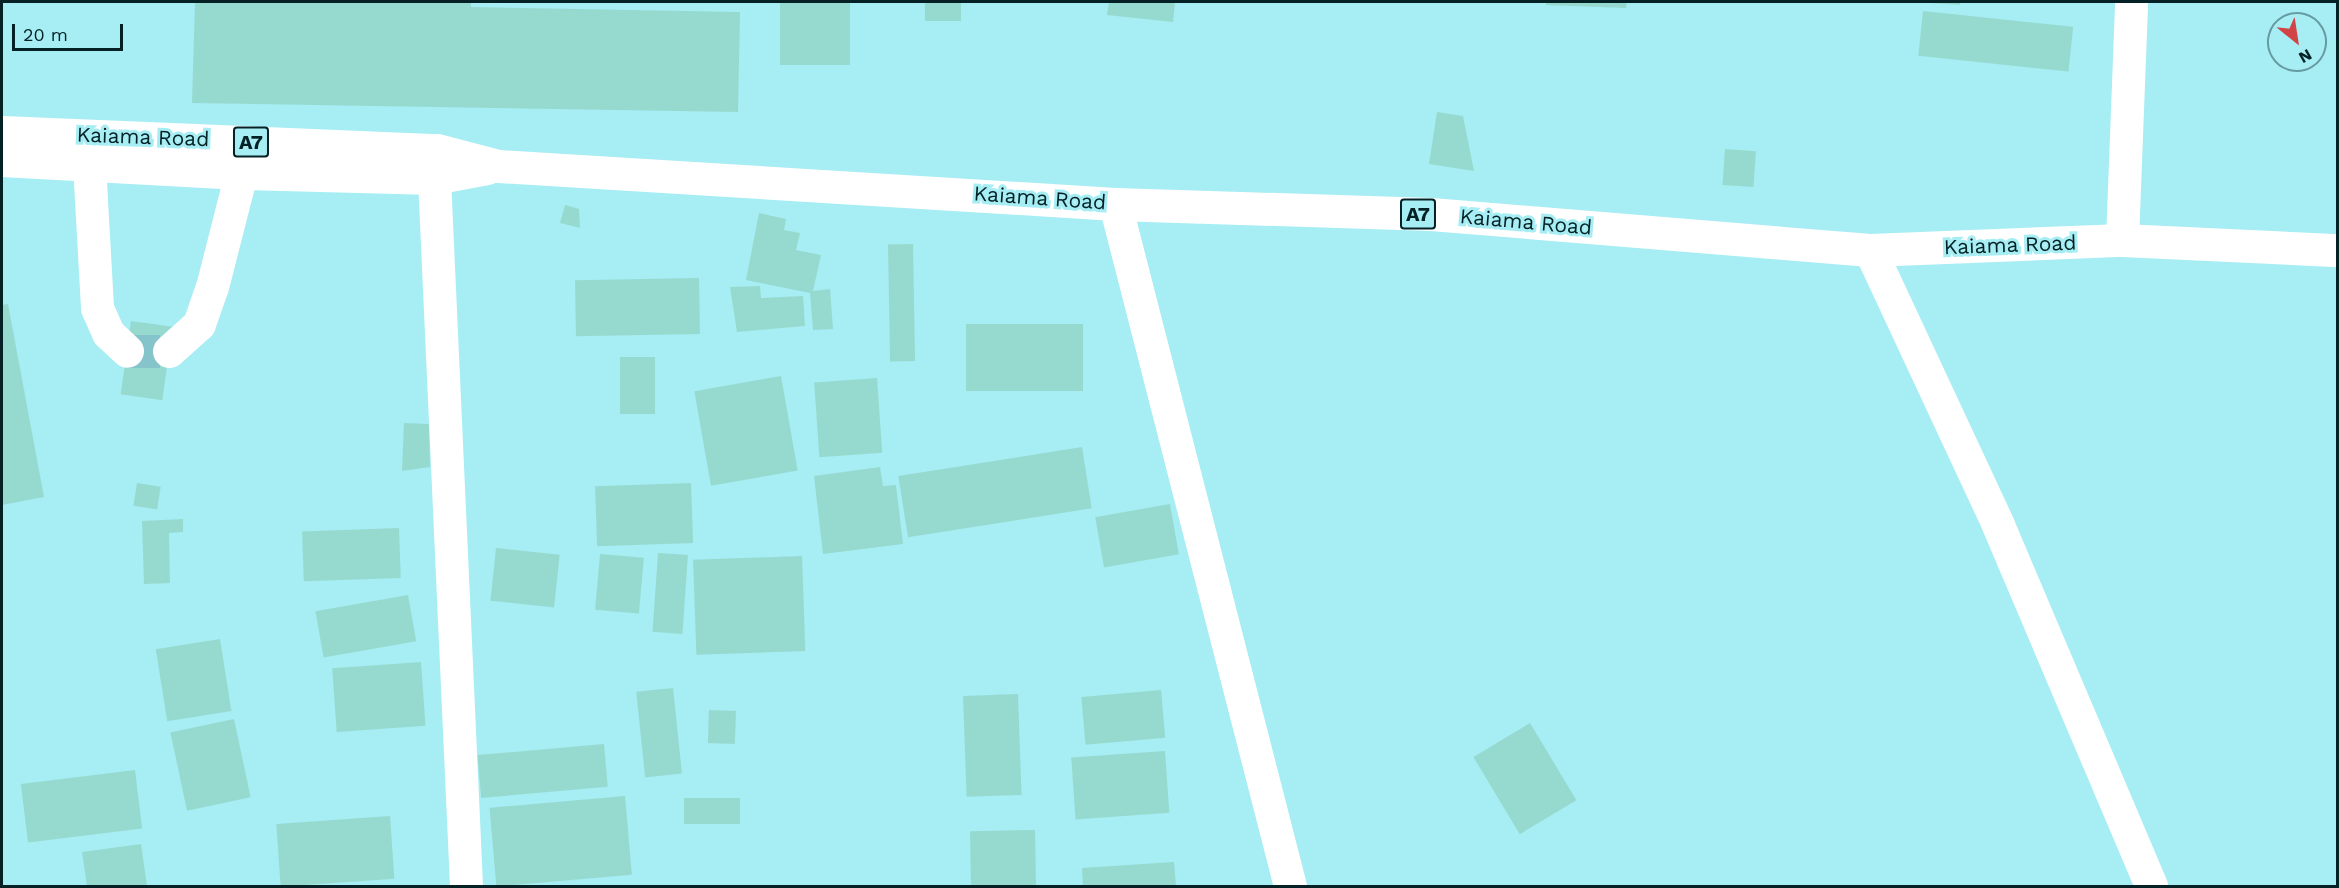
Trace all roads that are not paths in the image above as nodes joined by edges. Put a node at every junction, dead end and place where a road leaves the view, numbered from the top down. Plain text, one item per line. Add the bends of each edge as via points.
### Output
1 (2131, 2) edge
2 (2, 132) edge
3 (2, 160) edge
4 (89, 164) junction
5 (498, 166) junction
6 (241, 173) junction
7 (434, 178) junction
8 (1115, 204) junction
9 (2122, 240) junction
10 (1870, 250) junction
11 (2337, 250) edge
12 (127, 351) dead end
13 (169, 351) tunnel mouth
14 (466, 886) edge
15 (1290, 886) edge
16 (2151, 886) edge

1 - 9 main road
2 - 5 main road, Kaiama Road / A7 via 437,150
3 - 4 main road, Kaiama Road / A7
4 - 6 main road, Kaiama Road / A7
4 - 12 main road via 97,308 108,333
5 - 7 main road, Kaiama Road / A7
5 - 8 main road, Kaiama Road / A7
6 - 7 main road, Kaiama Road / A7
6 - 13 main road via 199,324
7 - 14 main road
8 - 10 main road, Kaiama Road / A7 via 1431,214
8 - 15 main road
9 - 10 main road, Kaiama Road / A7
9 - 11 main road, Kaiama Road / A7
10 - 16 main road via 1998,525

